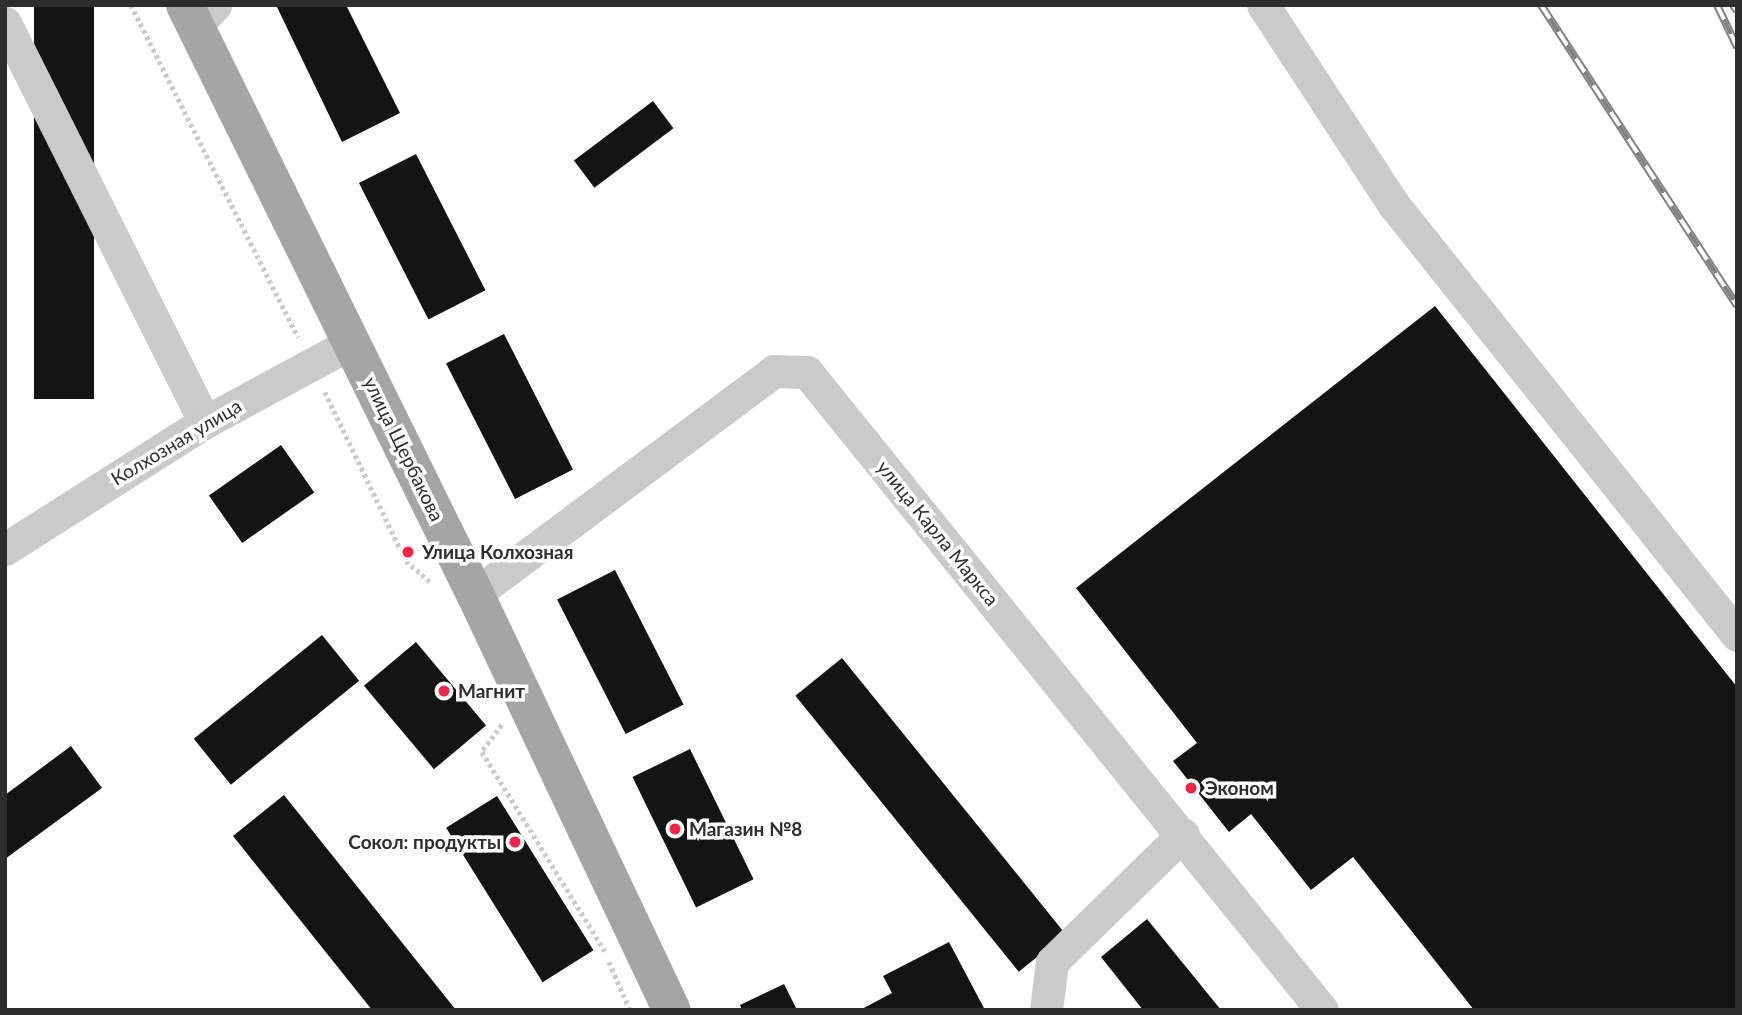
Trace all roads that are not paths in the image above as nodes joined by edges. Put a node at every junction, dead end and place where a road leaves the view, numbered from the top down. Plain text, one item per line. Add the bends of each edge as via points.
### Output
1 (1263, 5) edge
2 (198, 12) edge
3 (5, 23) edge
4 (351, 343) junction
5 (205, 422) junction
6 (5, 549) edge
7 (475, 594) junction
8 (1737, 635) edge
9 (1183, 834) junction
10 (672, 1010) edge
11 (1046, 1010) edge
12 (1322, 1010) edge

1 - 8 street via 1394,205
2 - 4 main road, улица Щербакова
3 - 5 street
4 - 5 street, Колхозная улица
4 - 7 main road, улица Щербакова
5 - 6 street, Колхозная улица
7 - 9 street, улица Карла Маркса via 774,371 807,372
7 - 10 main road, улица Щербакова
9 - 11 street via 1052,962
9 - 12 street, улица Карла Маркса

